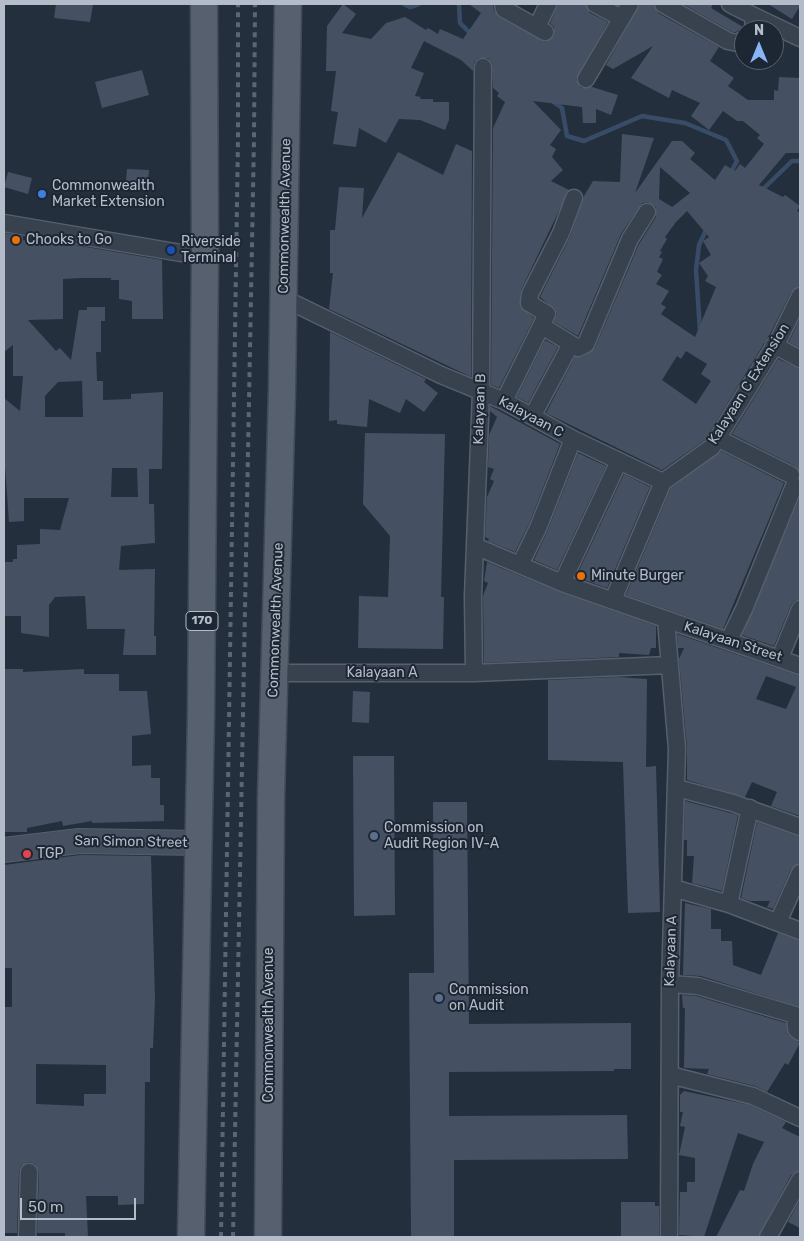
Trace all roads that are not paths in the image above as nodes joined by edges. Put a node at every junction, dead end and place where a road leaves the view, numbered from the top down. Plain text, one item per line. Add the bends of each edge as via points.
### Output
1 (204, 4) edge
2 (288, 4) edge
3 (503, 4) edge
4 (548, 4) edge
5 (595, 4) edge
6 (630, 4) edge
7 (663, 4) edge
8 (744, 12) edge
9 (621, 18) junction
10 (800, 38) edge
11 (734, 43) edge
12 (482, 67) dead end
13 (586, 79) dead end
14 (574, 198) dead end
15 (647, 212) dead end
16 (4, 223) edge
17 (205, 254) junction
18 (283, 298) junction
19 (799, 302) edge
20 (542, 326) junction
21 (571, 344) junction
22 (774, 345) junction
23 (800, 360) edge
24 (481, 392) junction
25 (504, 401) junction
26 (533, 415) junction
27 (717, 438) junction
28 (573, 439) junction
29 (619, 460) junction
30 (663, 482) junction
31 (475, 546) junction
32 (520, 565) junction
33 (562, 583) junction
34 (613, 600) junction
35 (800, 609) edge
36 (666, 620) junction
37 (729, 640) junction
38 (780, 658) junction
39 (670, 665) junction
40 (800, 666) edge
41 (274, 673) junction
42 (474, 673) junction
43 (677, 788) junction
44 (750, 808) junction
45 (800, 827) edge
46 (199, 843) junction
47 (4, 850) edge
48 (800, 873) edge
49 (673, 888) junction
50 (728, 904) junction
51 (778, 922) junction
52 (800, 931) edge
53 (670, 984) junction
54 (800, 1032) edge
55 (670, 1075) junction
56 (800, 1118) edge
57 (29, 1172) dead end
58 (800, 1180) edge
59 (26, 1237) edge
60 (190, 1237) edge
61 (268, 1237) edge
62 (669, 1237) edge
63 (768, 1237) edge

1 - 17 main road, 170
2 - 18 main road, Commonwealth Avenue
3 - 4 street via 504,9 541,30
5 - 9 street
6 - 9 street
7 - 11 street
8 - 10 street
9 - 13 street
12 - 24 street, Kalayaan B
14 - 20 street via 530,294 529,303 547,314
15 - 21 street via 630,239 586,344 578,348
16 - 17 street via 181,253
17 - 46 main road, 170
18 - 24 street, Kalayaan C
18 - 41 main road, Commonwealth Avenue
19 - 22 street, Kalayaan C Extension
20 - 21 street
20 - 25 street
21 - 26 street
22 - 23 street
22 - 27 street, Kalayaan C Extension
24 - 25 street, Kalayaan C
24 - 31 street, Kalayaan B
25 - 26 street, Kalayaan C
26 - 28 street, Kalayaan C
27 - 30 street, Kalayaan C Extension via 712,447
27 - 37 street via 792,481 744,609
28 - 29 street, Kalayaan C
28 - 32 street
29 - 30 street, Kalayaan C
29 - 33 street
30 - 34 street
31 - 32 street
31 - 42 street, Kalayaan B
32 - 33 street
33 - 34 street
34 - 36 street
35 - 38 street
36 - 37 street, Kalayaan Street
36 - 39 street, Kalayaan A
37 - 38 street, Kalayaan Street
38 - 40 street, Kalayaan Street
39 - 42 street, Kalayaan A
39 - 43 street, Kalayaan A
41 - 42 street, Kalayaan A
41 - 61 main road, Commonwealth Avenue
43 - 44 street
43 - 49 street, Kalayaan A
44 - 45 street
44 - 50 street
46 - 47 main road, San Simon Street via 79,841
46 - 60 main road, 170
48 - 51 street
49 - 50 street
49 - 53 street, Kalayaan A
50 - 51 street
51 - 52 street
53 - 54 street via 698,986 795,1014 796,1030
53 - 55 street, Kalayaan A
55 - 56 street via 753,1096
55 - 62 street, Kalayaan A
57 - 59 street
58 - 63 street

